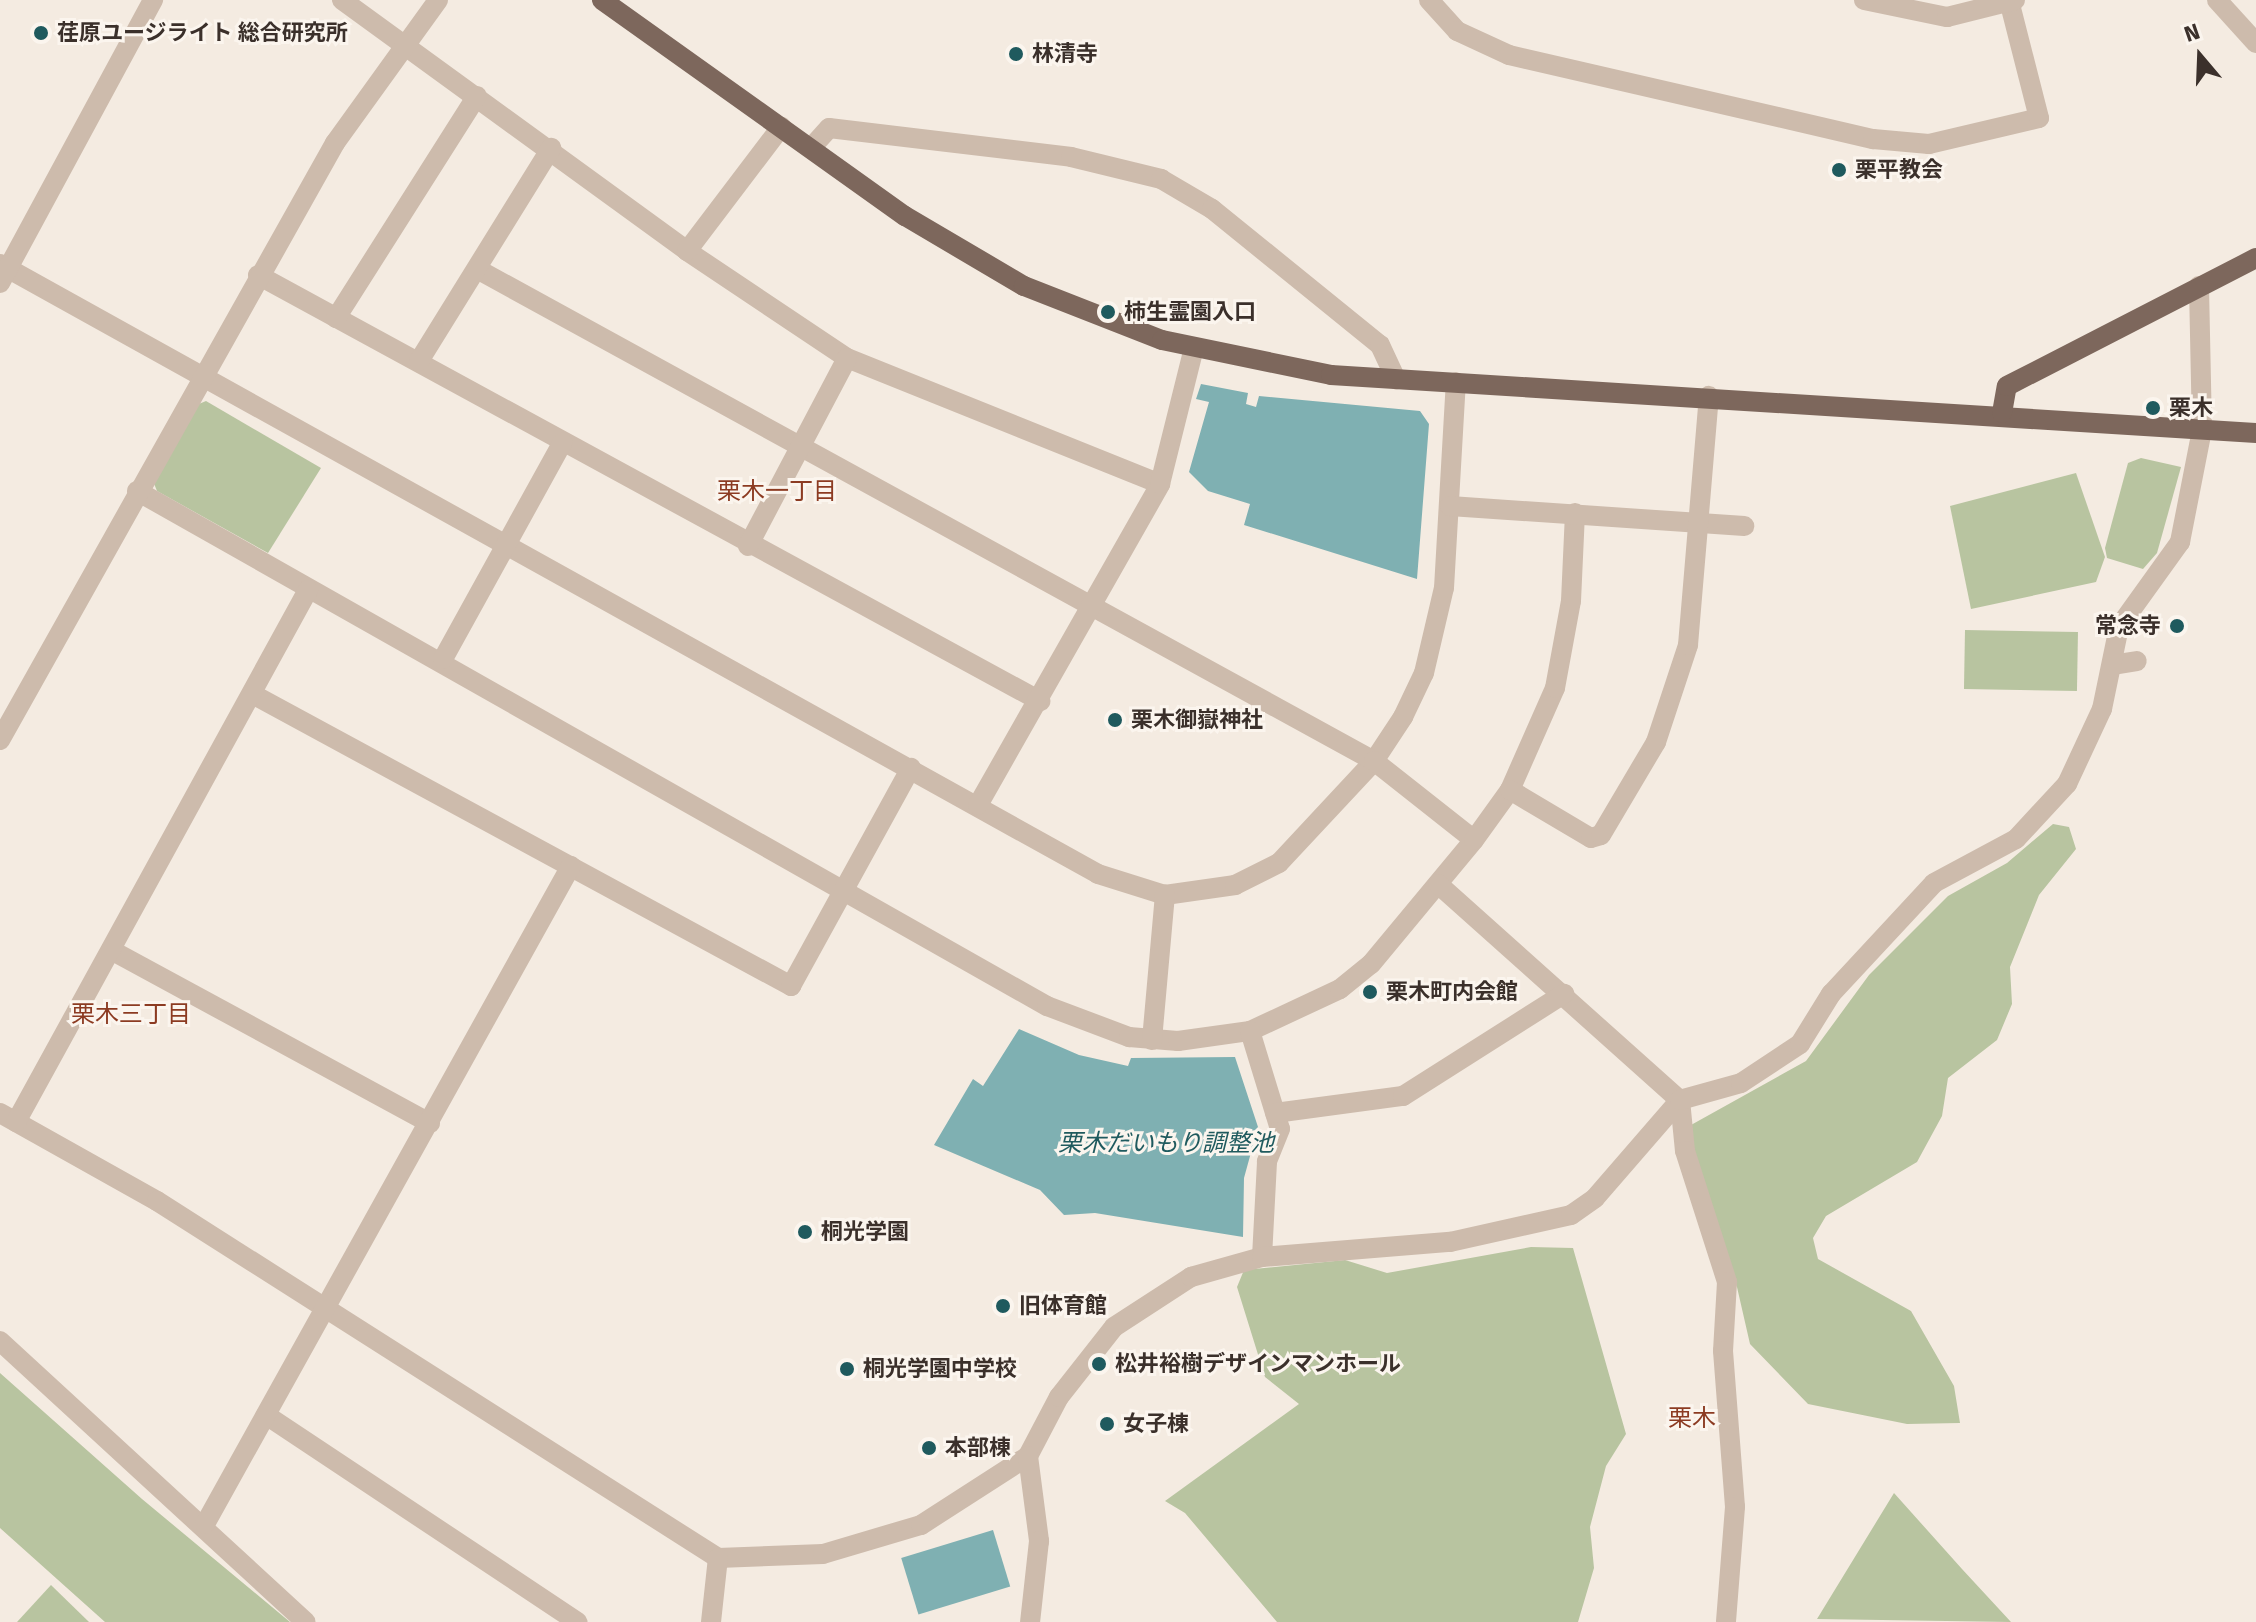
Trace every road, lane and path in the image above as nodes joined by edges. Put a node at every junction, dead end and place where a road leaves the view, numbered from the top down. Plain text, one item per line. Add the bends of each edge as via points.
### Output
1 (153, 0) edge
2 (342, 0) edge
3 (438, 0) edge
4 (602, 0) edge
5 (1429, 0) edge
6 (1864, 0) edge
7 (2217, 0) edge
8 (2012, 2) edge
9 (2256, 43) edge
10 (405, 47) junction
11 (477, 96) junction
12 (781, 127) junction
13 (551, 148) junction
14 (811, 148) junction
15 (687, 251) junction
16 (2256, 258) edge
17 (477, 269) junction
18 (3, 272) edge
19 (258, 275) junction
20 (2199, 286) junction
21 (336, 318) junction
22 (1194, 348) junction
23 (847, 358) junction
24 (419, 361) junction
25 (200, 377) junction
26 (1396, 379) junction
27 (1456, 382) junction
28 (1709, 396) junction
29 (2002, 413) junction
30 (2202, 430) junction
31 (2256, 433) edge
32 (562, 443) junction
33 (804, 447) junction
34 (1160, 484) junction
35 (137, 491) junction
36 (1450, 506) junction
37 (1575, 513) junction
38 (1699, 523) junction
39 (1744, 526) dead end
40 (505, 546) junction
41 (748, 546) junction
42 (308, 590) junction
43 (1095, 606) junction
44 (443, 659) junction
45 (2137, 661) dead end
46 (2112, 665) junction
47 (254, 695) junction
48 (1040, 701) junction
49 (0, 740) edge
50 (1374, 761) junction
51 (911, 768) junction
52 (1510, 790) junction
53 (978, 805) junction
54 (1474, 840) junction
55 (571, 866) junction
56 (1438, 884) junction
57 (841, 889) junction
58 (1165, 895) junction
59 (111, 950) junction
60 (1564, 994) junction
61 (1250, 1031) junction
62 (1152, 1040) junction
63 (1680, 1100) junction
64 (1275, 1113) junction
65 (8, 1118) edge
66 (430, 1123) junction
67 (1262, 1257) junction
68 (323, 1310) junction
69 (0, 1341) edge
70 (266, 1415) junction
71 (1028, 1456) junction
72 (205, 1524) junction
73 (718, 1558) junction
74 (306, 1622) edge
75 (577, 1622) edge
76 (711, 1622) edge
77 (1030, 1622) edge
78 (1726, 1622) edge

1 - 18 street
2 - 10 street
3 - 10 street
4 - 12 main road
5 - 8 street via 1457,31 1509,55 1873,139 1929,144 2039,118
6 - 8 street via 1947,17
7 - 9 street
10 - 11 street
10 - 19 street via 335,143
11 - 13 street
11 - 21 street
12 - 14 main road
12 - 15 street
13 - 15 street
13 - 17 street
14 - 22 main road via 1024,286
14 - 26 street via 829,128 1071,157 1161,179 1299,276 1380,345
15 - 23 street
16 - 20 main road
17 - 24 street
17 - 33 street
18 - 25 street
19 - 21 street
19 - 25 street
20 - 29 main road via 2007,386
20 - 30 street
21 - 24 street
22 - 26 main road via 1331,375
22 - 34 street
23 - 33 street
23 - 34 street
24 - 32 street
25 - 35 street
25 - 40 street
26 - 27 main road
27 - 28 main road
27 - 36 street
28 - 29 main road
28 - 38 street
29 - 30 main road
30 - 31 main road
30 - 46 street via 2180,542 2119,627
32 - 40 street
32 - 41 street
33 - 41 street
33 - 43 street
34 - 43 street
35 - 42 street
35 - 49 street
36 - 37 street
36 - 50 street via 1444,588 1424,673
37 - 38 street
37 - 52 street via 1571,601 1555,688
38 - 39 street
38 - 52 street via 1688,645 1674,694 1656,742 1601,835 1591,838
40 - 44 street
40 - 51 street
41 - 48 street
42 - 44 street
42 - 47 street
43 - 48 street
43 - 50 street
44 - 57 street
45 - 46 street
46 - 63 street via 2102,709 2067,784 2016,839 1934,883 1775,1064
47 - 55 street
47 - 59 street
48 - 53 street
50 - 54 street
50 - 58 street via 1279,863 1235,885
51 - 53 street
51 - 57 street
52 - 54 street
53 - 58 street via 1098,874
54 - 56 street
55 - 57 street via 791,986
55 - 66 street
56 - 60 street
56 - 61 street via 1371,964 1340,989
57 - 62 street via 1047,1006
58 - 62 street
59 - 65 street
59 - 66 street
60 - 63 street
60 - 64 street via 1403,1096
61 - 62 street
61 - 64 street
63 - 67 street via 1595,1198 1571,1215 1450,1242
63 - 78 street via 1685,1151 1727,1282 1723,1351 1735,1507
64 - 67 street via 1280,1129 1267,1162
65 - 68 street via 157,1201
66 - 68 street
67 - 71 street via 1191,1277 1114,1327 1059,1397
68 - 70 street
68 - 73 street
69 - 72 street via 102,1440
70 - 72 street
70 - 75 street
71 - 73 street via 958,1505 877,1541 771,1560
71 - 77 street via 1039,1541
72 - 74 street
73 - 76 street

